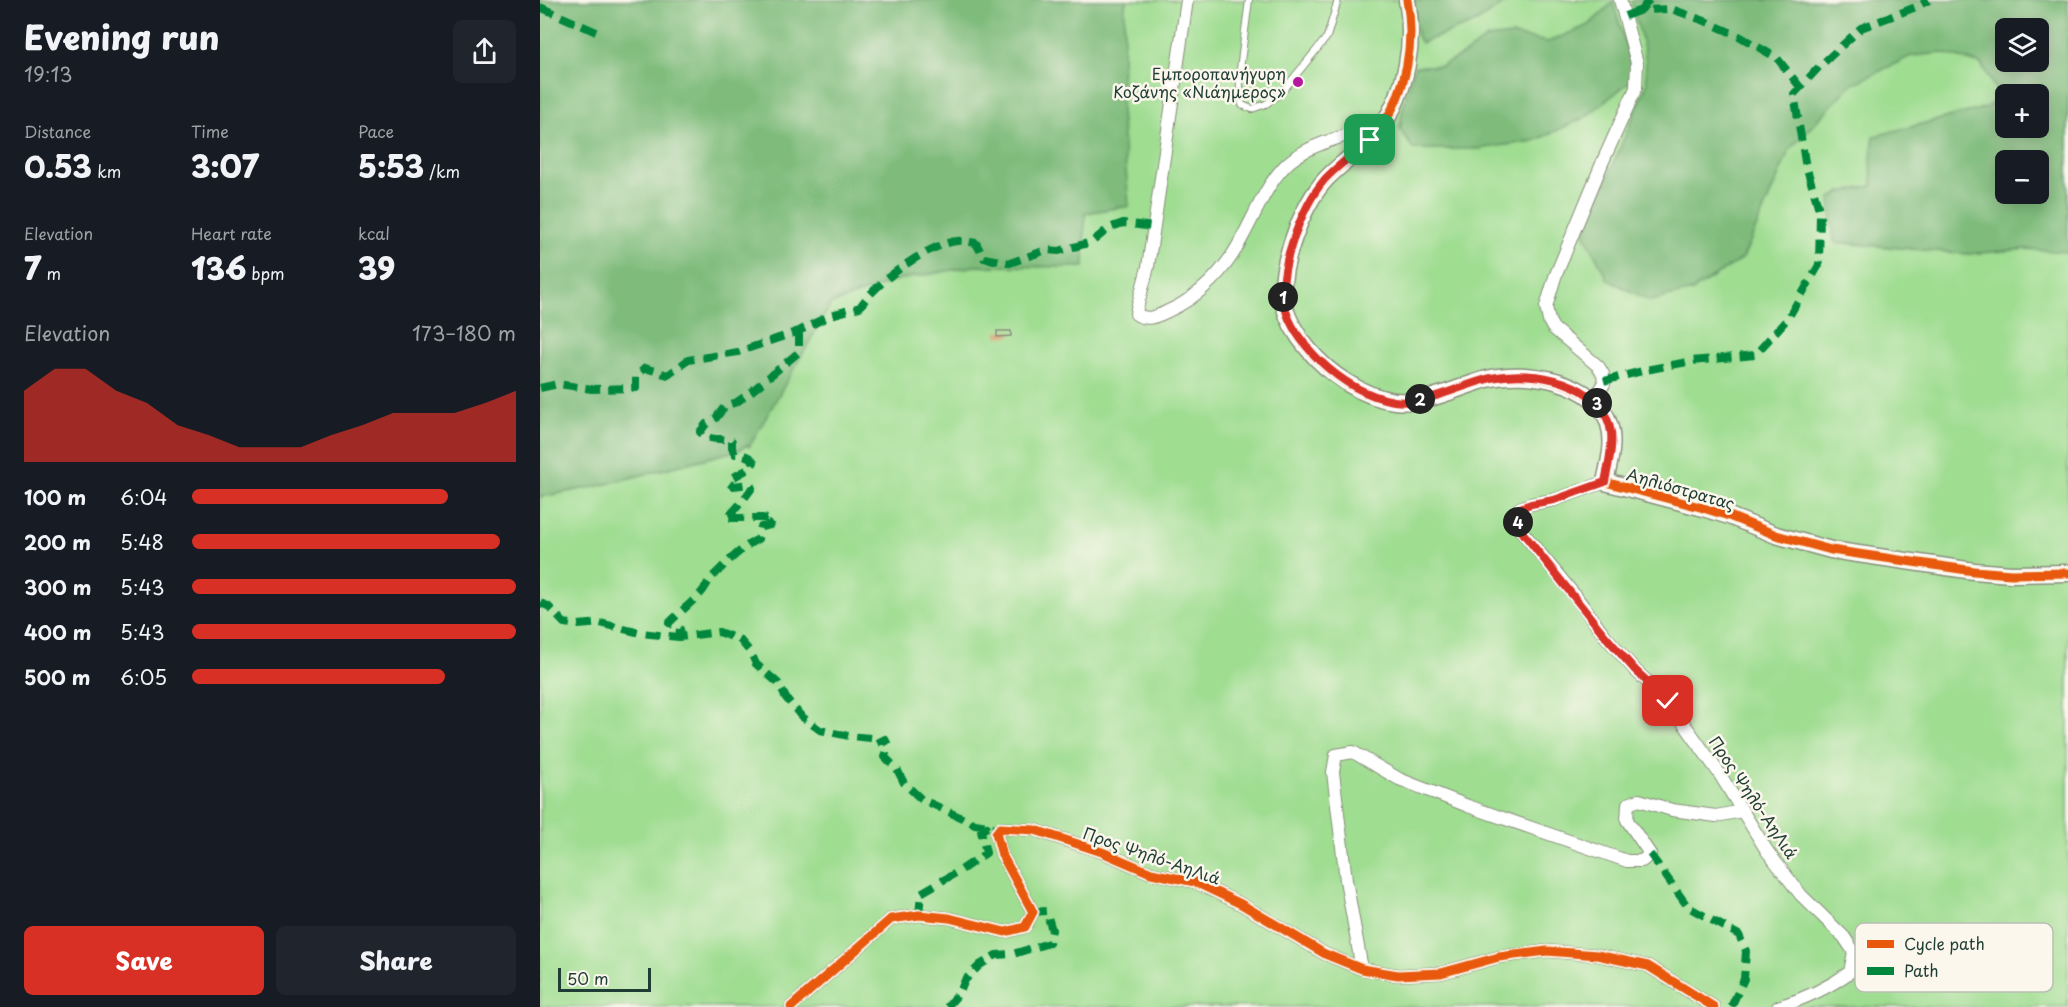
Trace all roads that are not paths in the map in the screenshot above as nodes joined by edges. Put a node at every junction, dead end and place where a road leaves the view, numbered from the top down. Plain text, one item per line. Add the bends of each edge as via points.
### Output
1 (1187, 0) edge
2 (1249, 0) edge
3 (1338, 0) edge
4 (1407, 0) edge
5 (1620, 0) edge
6 (1382, 125) junction
7 (1594, 399) junction
8 (1605, 482) junction
9 (2068, 573) edge
10 (1742, 811) junction
11 (1362, 969) junction
12 (791, 1007) edge
13 (1714, 1007) edge
14 (1778, 1007) edge

1 - 6 street via 1148,267 1136,314 1142,319 1186,303 1213,279 1242,239 1270,185 1290,162 1330,141
2 - 3 lane via 1239,77 1242,105 1252,110 1282,92 1327,37
4 - 6 street via 1410,47 1405,73
5 - 7 street via 1637,63 1636,88 1555,277 1546,308 1553,328 1603,374 1604,384
6 - 7 street via 1325,180 1295,236 1285,272 1284,306 1308,349 1350,385 1396,402 1512,376 1558,382
7 - 8 street, Αηλιόστρατας via 1607,417 1611,434
8 - 9 street, Αηλιόστρατας via 1700,507 1831,550 1974,571
8 - 10 street, Προς Ψηλό-ΑηΛιά via 1520,508 1519,528 1613,645 1668,701
10 - 11 street via 1716,816 1638,800 1629,804 1627,820 1650,854 1642,861 1627,861 1467,807 1399,779 1353,752 1336,755 1333,772 1346,880
10 - 14 street, Προς Ψηλό-ΑηΛιά via 1801,895 1854,952 1850,972
11 - 12 street, Προς Ψηλό-ΑηΛιά via 1325,954 1241,904 1195,882 1151,873 1035,830 1000,828 996,833 1002,855 1033,912 1025,927 1005,932 949,918 919,915 891,919
11 - 13 street, Προς Ψηλό-ΑηΛιά via 1398,975 1441,973 1499,957 1547,951 1597,955 1648,966

